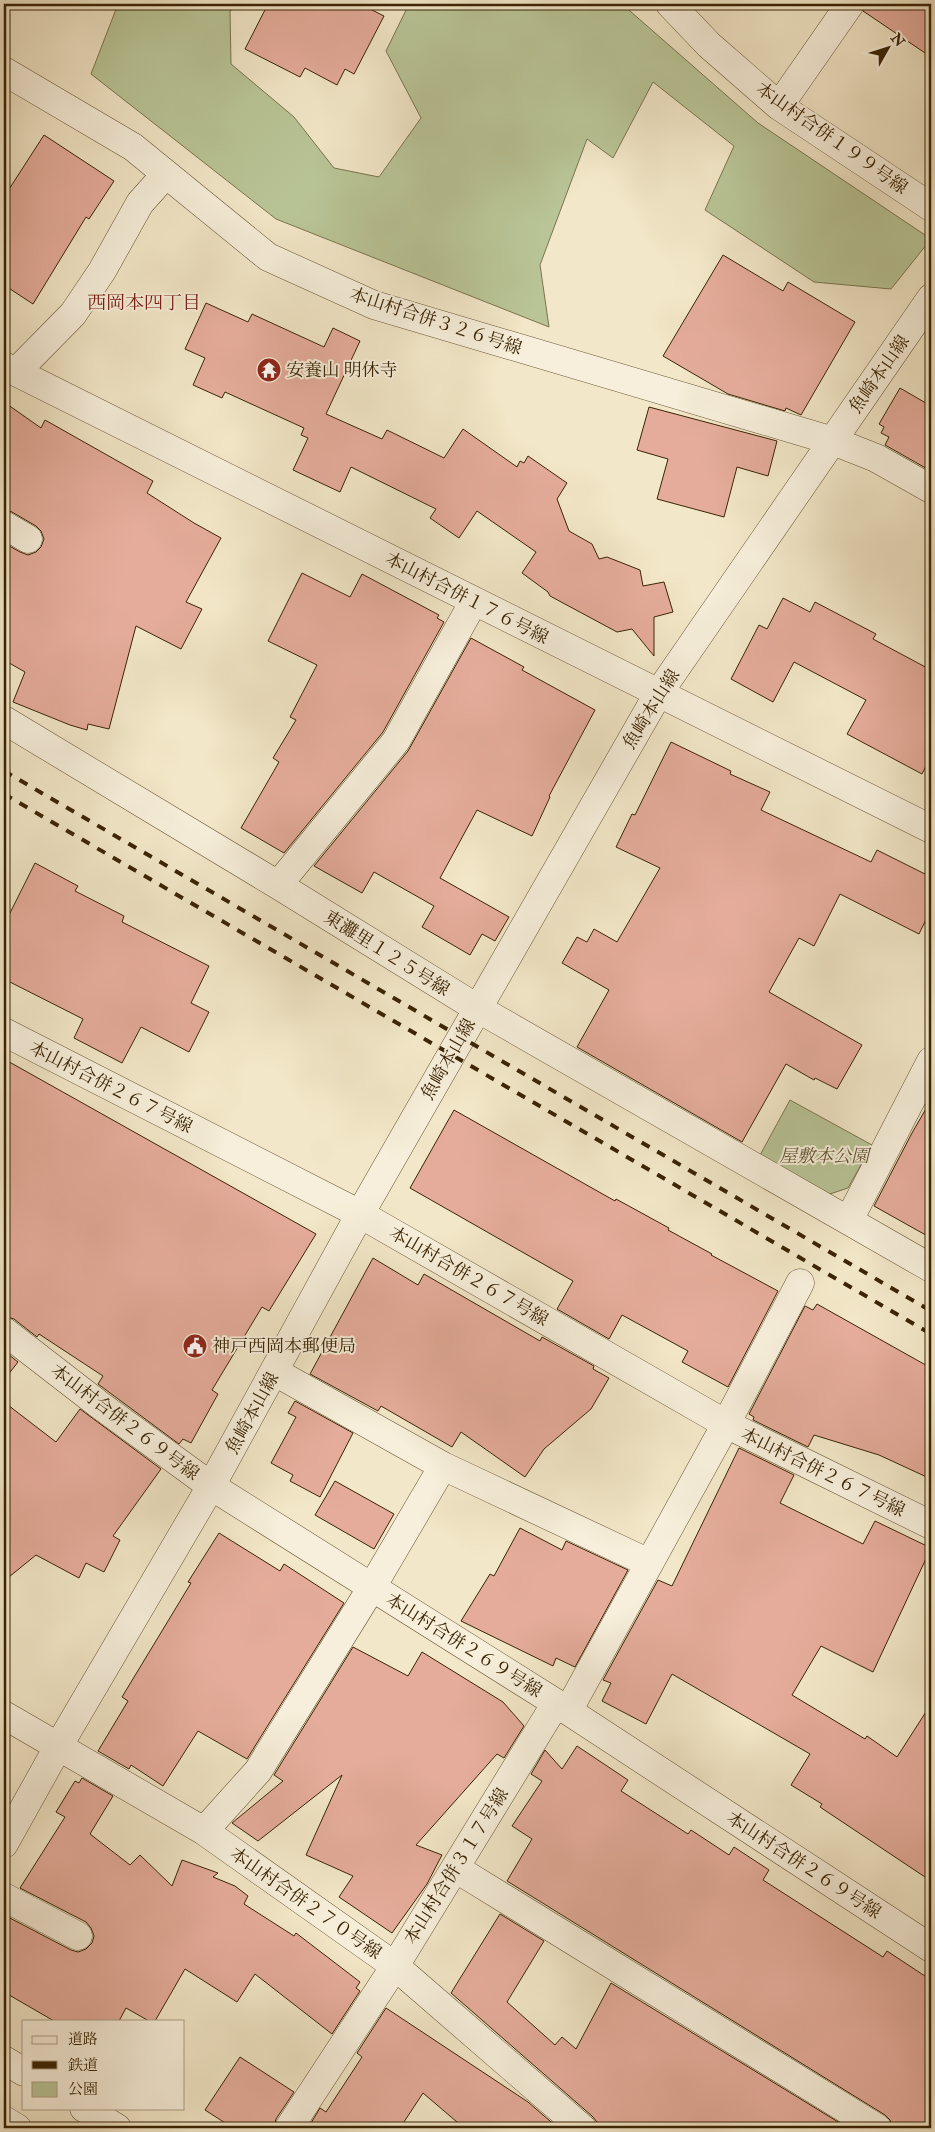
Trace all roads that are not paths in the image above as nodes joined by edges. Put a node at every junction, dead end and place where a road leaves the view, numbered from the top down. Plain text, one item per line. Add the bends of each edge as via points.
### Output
1 (670, 4) edge
2 (850, 4) edge
3 (4, 71) edge
4 (780, 106) junction
5 (166, 174) junction
6 (931, 207) edge
7 (931, 298) edge
8 (10, 369) edge
9 (833, 441) junction
10 (931, 489) edge
11 (4, 525) edge
12 (28, 540) dead end
13 (474, 601) junction
14 (658, 694) junction
15 (4, 720) edge
16 (931, 829) edge
17 (278, 885) junction
18 (477, 1008) junction
19 (4, 1032) edge
20 (931, 1061) edge
21 (360, 1214) junction
22 (849, 1220) junction
23 (931, 1268) edge
24 (800, 1283) dead end
25 (4, 1331) edge
26 (275, 1372) junction
27 (726, 1424) junction
28 (443, 1466) junction
29 (211, 1486) junction
30 (931, 1525) edge
31 (649, 1563) junction
32 (372, 1587) junction
33 (562, 1707) junction
34 (4, 1715) edge
35 (58, 1747) junction
36 (204, 1831) junction
37 (4, 1844) edge
38 (455, 1868) junction
39 (4, 1897) edge
40 (78, 1936) dead end
41 (931, 1948) edge
42 (395, 1966) junction
43 (4, 2060) edge
44 (22, 2071) edge
45 (87, 2110) edge
46 (4, 2120) edge
47 (17, 2128) edge
48 (117, 2128) edge
49 (288, 2128) edge
50 (582, 2128) edge
51 (878, 2128) edge

1 - 4 street, 本山村合併１９９号線 via 709,45
2 - 4 street
3 - 5 street, 本山村合併３２６号線 via 133,147
4 - 6 street, 本山村合併１９９号線
5 - 8 street via 140,204 73,314
5 - 9 street, 本山村合併３２６号線 via 268,257 374,305
7 - 9 street, 魚崎本山線
8 - 13 street, 本山村合併１７６号線
9 - 10 street, 本山村合併３２６号線 via 876,458
9 - 14 street, 魚崎本山線
11 - 12 street
13 - 14 street, 本山村合併１７６号線
13 - 17 street via 396,741
14 - 16 street, 本山村合併１７６号線
14 - 18 street, 魚崎本山線
15 - 17 street, 東灘里１２５号線
17 - 18 street, 東灘里１２５号線
18 - 21 street, 魚崎本山線
18 - 22 street, 東灘里１２５号線
19 - 21 street, 本山村合併２６７号線
20 - 22 street
21 - 26 street, 魚崎本山線
21 - 27 street, 本山村合併２６７号線
22 - 23 street, 東灘里１２５号線
24 - 27 street, 本山村合併３１７号線
25 - 29 street, 本山村合併２６９号線
26 - 28 street
26 - 29 street, 魚崎本山線
27 - 30 street, 本山村合併２６７号線
27 - 31 street, 本山村合併３１７号線
28 - 31 street
28 - 32 street
29 - 32 street, 本山村合併２６９号線
29 - 35 street, 魚崎本山線
31 - 33 street, 本山村合併３１７号線
32 - 33 street, 本山村合併２６９号線
32 - 36 street via 258,1771
33 - 38 street, 本山村合併３１７号線
33 - 41 street, 本山村合併２６９号線
34 - 35 street, 本山村合併２７０号線
35 - 36 street, 本山村合併２７０号線
35 - 37 street, 魚崎本山線
36 - 42 street, 本山村合併２７０号線
38 - 42 street, 本山村合併３１７号線
38 - 51 street
39 - 40 street
42 - 49 street, 本山村合併３１７号線
42 - 50 street, 本山村合併２７０号線
43 - 44 street
45 - 48 street
46 - 47 street

